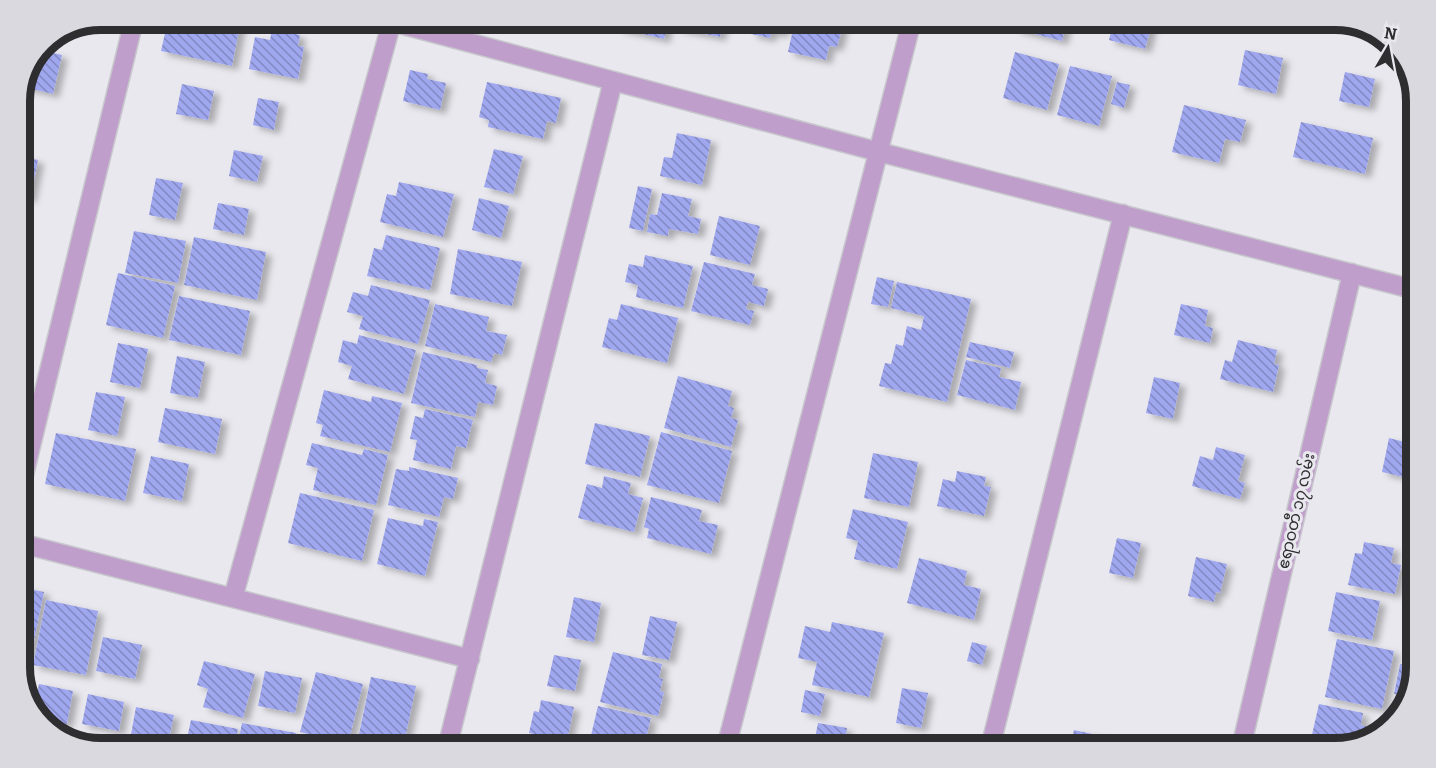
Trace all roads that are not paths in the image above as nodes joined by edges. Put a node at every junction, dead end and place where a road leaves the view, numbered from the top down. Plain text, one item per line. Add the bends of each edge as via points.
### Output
1 (132, 30) edge
2 (385, 30) edge
3 (425, 30) edge
4 (910, 30) edge
5 (613, 81) junction
6 (879, 152) junction
7 (1123, 214) junction
8 (1352, 273) junction
9 (1406, 287) edge
10 (30, 450) edge
11 (30, 546) edge
12 (233, 598) junction
13 (470, 659) junction
14 (450, 738) edge
15 (729, 738) edge
16 (992, 738) edge
17 (1243, 738) edge

1 - 10 street
2 - 12 street
3 - 5 street
4 - 6 street
5 - 6 street
5 - 13 street
6 - 7 street
6 - 15 street
7 - 8 street
7 - 16 street
8 - 9 street
8 - 17 street, ဧရာဝတီ ၁၇ လမ်း
11 - 12 street
12 - 13 street
13 - 14 street

